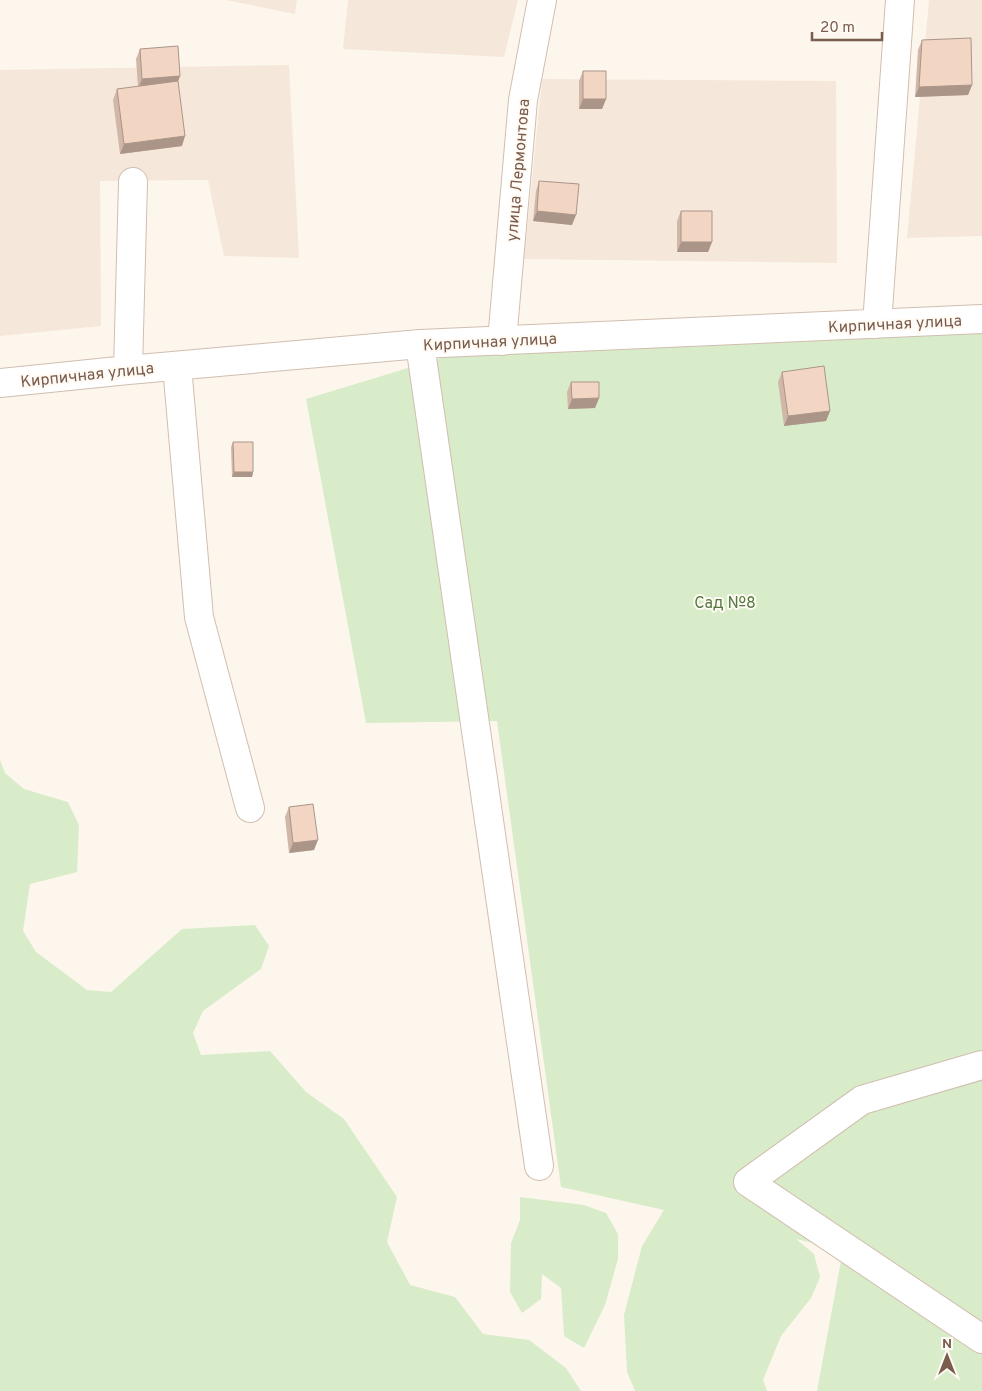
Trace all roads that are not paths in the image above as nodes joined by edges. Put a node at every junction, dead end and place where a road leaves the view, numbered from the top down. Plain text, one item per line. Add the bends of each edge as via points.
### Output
1 (542, 0) edge
2 (900, 0) edge
3 (133, 182) dead end
4 (982, 319) edge
5 (877, 324) junction
6 (502, 341) junction
7 (420, 344) junction
8 (177, 366) junction
9 (128, 370) junction
10 (0, 383) edge
11 (250, 808) dead end
12 (982, 1065) edge
13 (539, 1166) dead end
14 (982, 1339) edge

1 - 6 street, улица Лермонтова via 523,100
2 - 5 street
3 - 9 street
4 - 5 street, Кирпичная улица
5 - 6 street, Кирпичная улица
6 - 7 street, Кирпичная улица
7 - 8 street, Кирпичная улица
7 - 13 street
8 - 9 street, Кирпичная улица
8 - 11 street via 199,617
9 - 10 street, Кирпичная улица
12 - 14 street via 862,1100 748,1182

